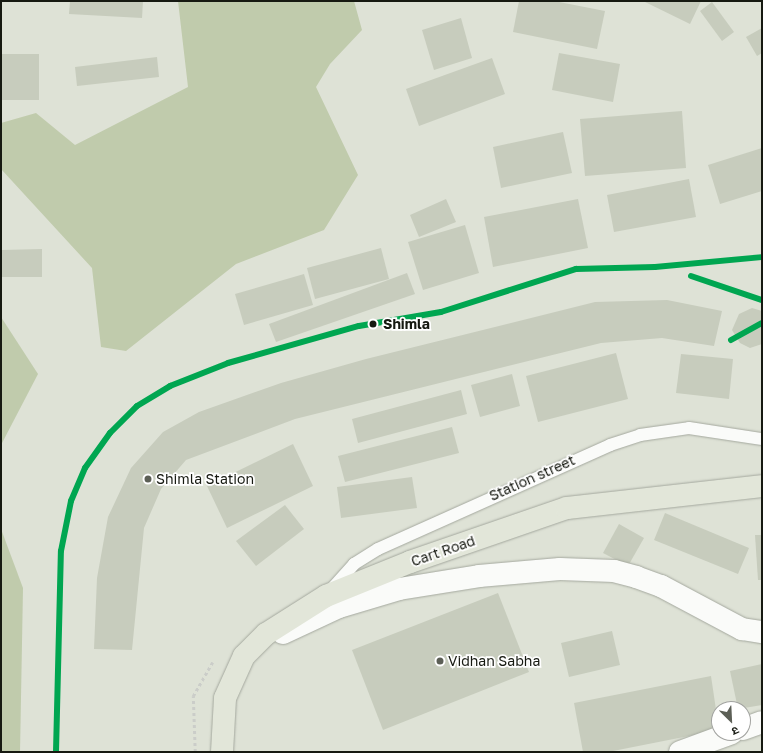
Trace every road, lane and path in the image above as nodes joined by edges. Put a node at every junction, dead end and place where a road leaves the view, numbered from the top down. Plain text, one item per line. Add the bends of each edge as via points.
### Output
1 (762, 439) edge
2 (762, 486) edge
3 (326, 596) junction
4 (762, 632) edge
5 (244, 656) junction
6 (762, 722) edge
7 (751, 726) edge
8 (711, 741) edge
9 (222, 752) edge
10 (680, 752) edge

1 - 3 lane, Station street via 688,428 640,435 610,445 378,549 354,564
2 - 3 main road, Cart Road via 568,508 410,562
3 - 5 main road, Cart Road via 266,634
4 - 5 street via 730,624 661,586 636,577 614,571 552,569 438,582 372,596 300,624
5 - 9 main road, Cart Road via 225,698
6 - 7 street
8 - 10 street

